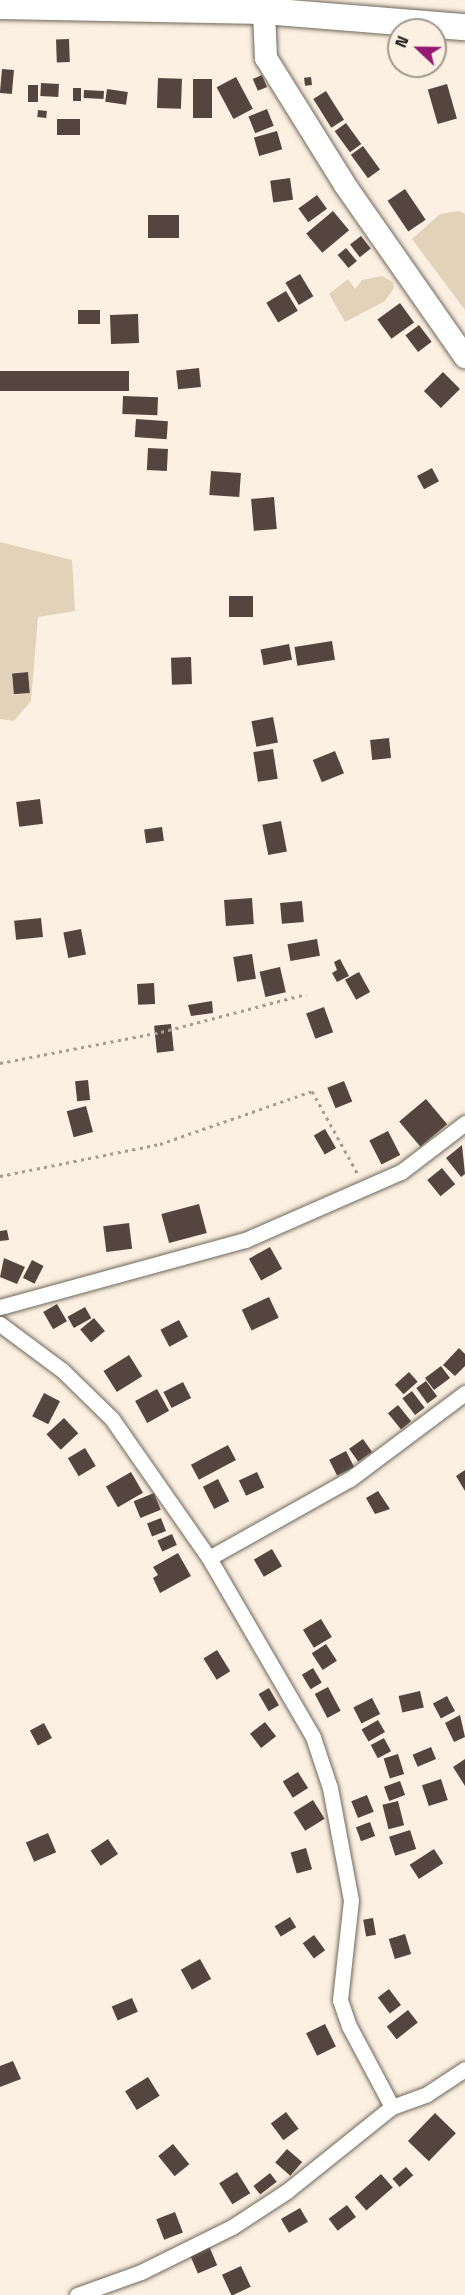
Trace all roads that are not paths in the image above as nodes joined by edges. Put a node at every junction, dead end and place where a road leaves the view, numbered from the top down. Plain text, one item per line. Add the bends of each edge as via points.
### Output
1 (0, 6) edge
2 (336, 10) edge
3 (264, 11) junction
4 (465, 27) edge
5 (465, 357) edge
6 (465, 1123) edge
7 (0, 1307) edge
8 (0, 1324) edge
9 (465, 1393) edge
10 (209, 1558) junction
11 (465, 2069) edge
12 (392, 2107) junction
13 (77, 2295) edge

1 - 3 main road
2 - 3 main road
2 - 4 main road
3 - 5 street via 266,58 345,185
6 - 7 street via 401,1172 245,1240
8 - 10 street via 54,1363 112,1419
9 - 10 street via 350,1479
10 - 12 street via 313,1737 330,1788 351,1900 340,2000 349,2026
11 - 12 street via 427,2094
12 - 13 street via 287,2192 232,2227 141,2271

